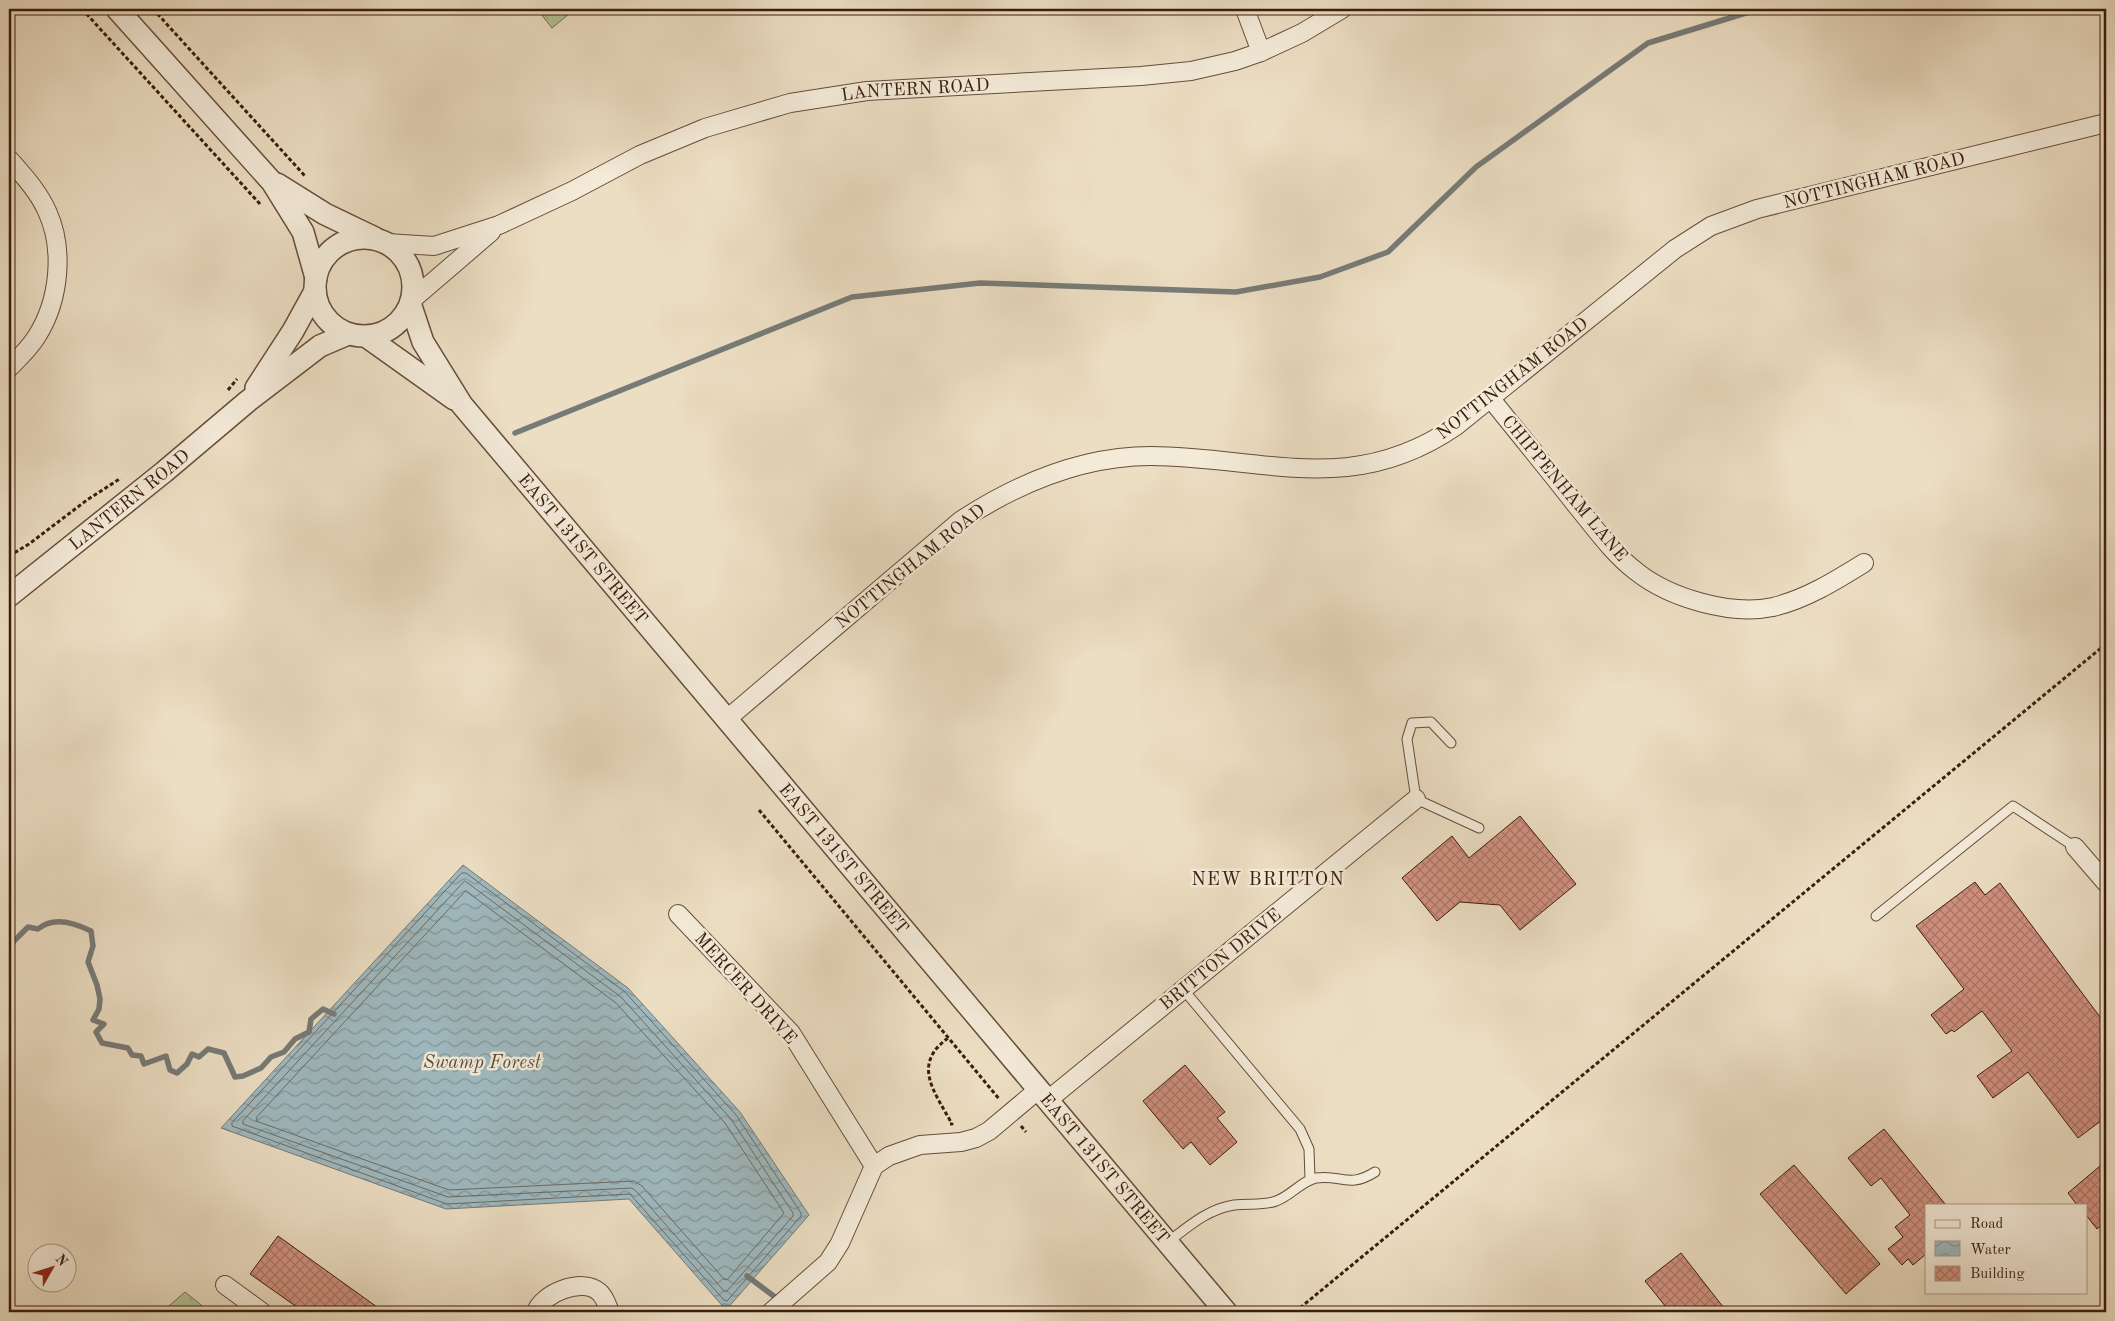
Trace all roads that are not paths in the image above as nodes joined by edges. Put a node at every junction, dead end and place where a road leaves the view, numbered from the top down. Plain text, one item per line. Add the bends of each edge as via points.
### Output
1 (117, 9) edge
2 (1245, 9) edge
3 (1342, 9) edge
4 (1261, 52) junction
5 (2106, 123) edge
6 (9, 159) edge
7 (272, 182) junction
8 (499, 225) junction
9 (382, 241) junction
10 (315, 284) junction
11 (412, 302) junction
12 (357, 335) junction
13 (9, 368) edge
14 (1491, 399) junction
15 (248, 400) junction
16 (462, 405) junction
17 (1864, 563) dead end
18 (11, 591) edge
19 (727, 719) junction
20 (1450, 743) dead end
21 (1416, 799) junction
22 (1479, 828) dead end
23 (2075, 847) joint
24 (2106, 883) edge
25 (678, 914) dead end
26 (1876, 916) dead end
27 (1183, 989) junction
28 (1044, 1094) junction
29 (874, 1166) junction
30 (1375, 1172) dead end
31 (1310, 1180) junction
32 (1168, 1242) junction
33 (225, 1286) dead end
34 (262, 1312) edge
35 (536, 1312) edge
36 (610, 1312) edge
37 (771, 1312) edge
38 (1226, 1312) edge

1 - 7 street
2 - 4 street
3 - 4 street, LANTERN ROAD
4 - 8 street, LANTERN ROAD via 1190,71 867,91 790,103 705,128 640,155 572,192
5 - 14 street, NOTTINGHAM ROAD via 1757,209 1717,224 1660,261
6 - 13 street via 48,212 57,252 57,275 44,324 30,347
7 - 9 street via 324,214
7 - 10 street via 304,232
8 - 9 street, LANTERN ROAD via 434,246
8 - 11 street, LANTERN ROAD
9 - 10 street via 356,238 338,245 323,259
9 - 11 street via 400,253 409,266 414,281
10 - 12 street via 320,309 332,324
10 - 15 street, LANTERN ROAD via 293,331
11 - 12 street via 400,322 384,332
11 - 16 street, EAST 131ST STREET via 423,342
12 - 15 street, LANTERN ROAD via 320,346
12 - 16 street, EAST 131ST STREET
14 - 17 street, CHIPPENHAM LANE via 1612,548 1636,572 1673,593 1725,606 1771,607 1824,588
14 - 19 street, NOTTINGHAM ROAD via 1425,445 1389,460 1359,466 1330,470 1151,456 1060,470 992,501 960,521
15 - 18 street, LANTERN ROAD via 164,472
16 - 19 street, EAST 131ST STREET
19 - 28 street, EAST 131ST STREET
20 - 21 lane via 1431,722 1412,724 1407,740
21 - 22 lane
21 - 27 street, BRITTON DRIVE
23 - 24 street
23 - 26 lane via 2012,806
25 - 29 street, MERCER DRIVE via 791,1032
27 - 28 street, BRITTON DRIVE
27 - 31 lane via 1300,1129 1309,1149
28 - 29 street, BRITTON DRIVE via 976,1138 920,1145 889,1156
28 - 32 street, EAST 131ST STREET
29 - 37 street via 840,1243 828,1262
30 - 31 lane via 1357,1181
31 - 32 lane via 1276,1202 1212,1211
32 - 38 street, EAST 131ST STREET
33 - 34 street
35 - 36 street via 538,1306 554,1294 589,1286 603,1296

